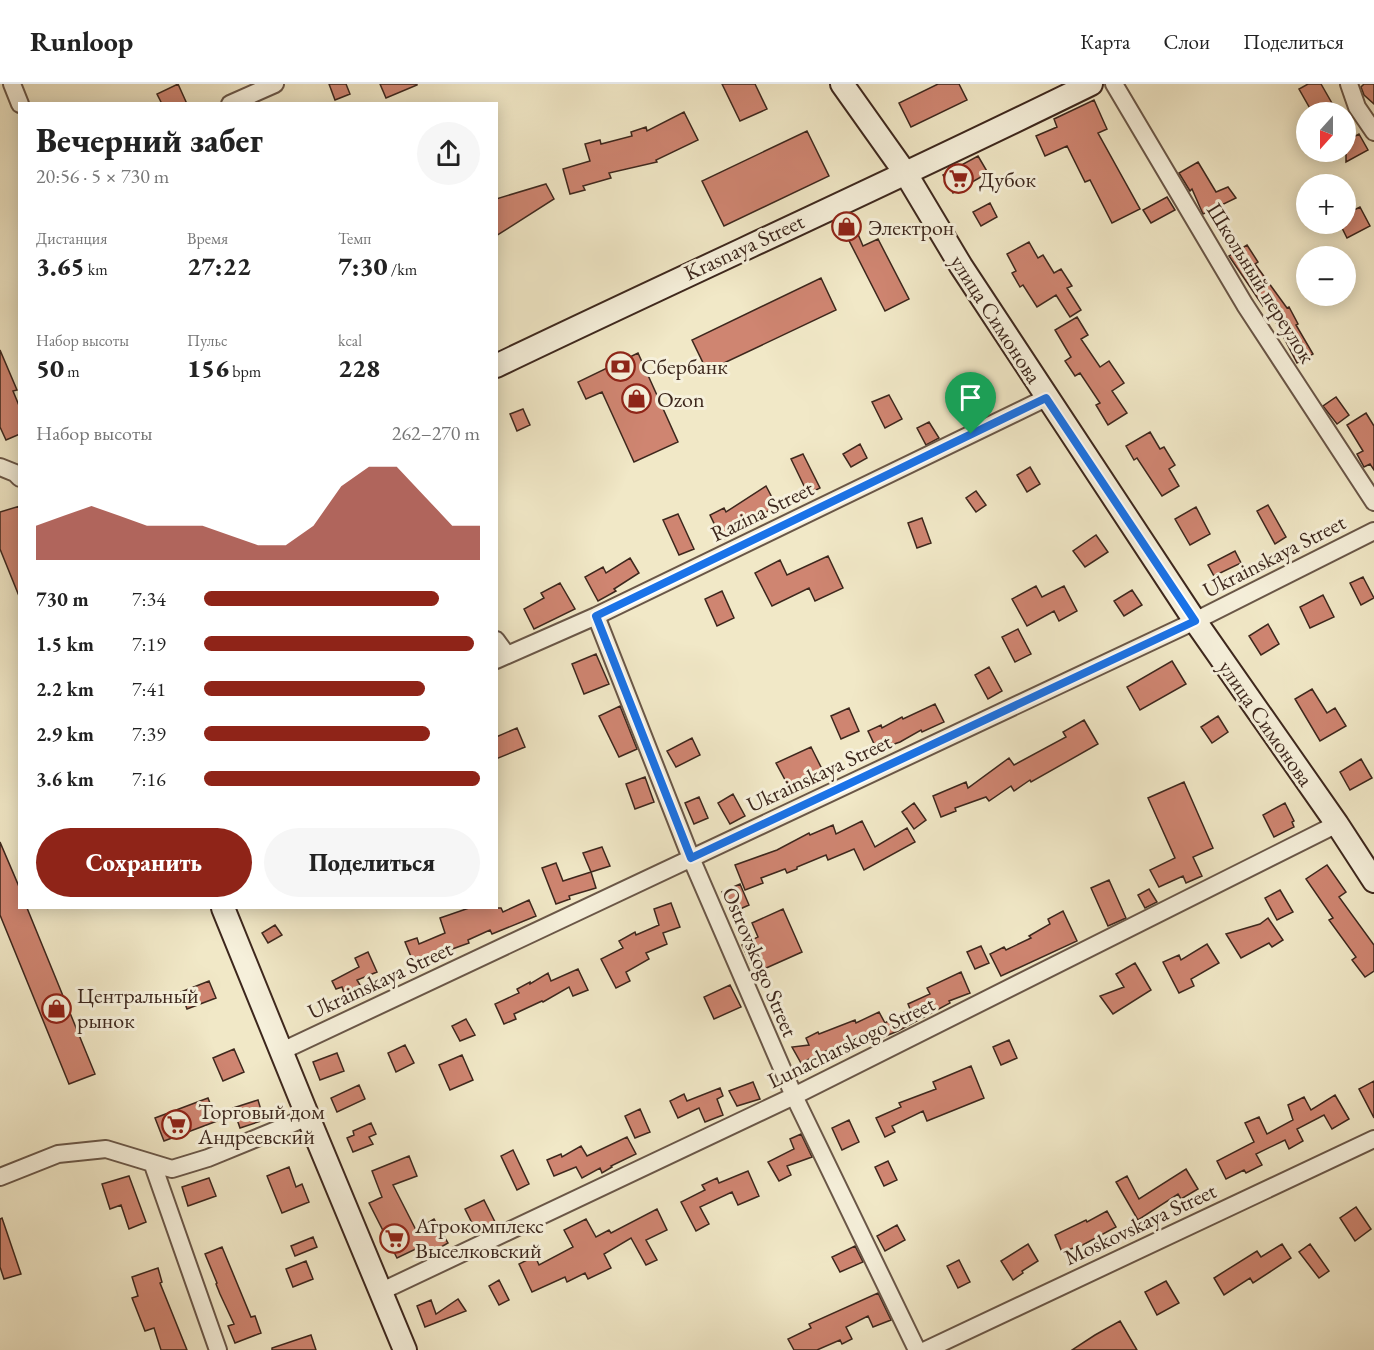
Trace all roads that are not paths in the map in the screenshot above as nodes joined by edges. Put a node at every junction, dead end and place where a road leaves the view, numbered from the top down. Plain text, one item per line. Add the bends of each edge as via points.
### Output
1 (12, 84) edge
2 (275, 84) edge
3 (842, 84) edge
4 (1091, 84) edge
5 (1114, 84) edge
6 (1349, 84) edge
7 (19, 102) edge
8 (234, 102) edge
9 (1374, 132) edge
10 (906, 174) junction
11 (498, 365) edge
12 (1046, 398) junction
13 (1374, 502) edge
14 (1374, 531) edge
15 (596, 616) junction
16 (1195, 621) junction
17 (502, 658) edge
18 (1337, 824) junction
19 (691, 858) junction
20 (1374, 881) edge
21 (223, 909) edge
22 (282, 1051) junction
23 (794, 1096) junction
24 (308, 1117) junction
25 (1374, 1139) edge
26 (153, 1165) junction
27 (0, 1177) edge
28 (382, 1291) junction
29 (218, 1350) edge
30 (405, 1350) edge
31 (917, 1350) edge
32 (926, 1350) edge

1 - 7 street
2 - 8 street
3 - 10 street, улица Симонова
4 - 10 street, Krasnaya Street
5 - 13 street, Школьный переулок via 1245,305
6 - 9 street via 1357,107
10 - 11 street, Krasnaya Street
10 - 12 street, улица Симонова
12 - 15 street, Razina Street
12 - 16 street, улица Симонова
14 - 16 street, Ukrainskaya Street
15 - 17 street, Razina Street
15 - 19 street, Ostrovskogo Street
16 - 18 street, улица Симонова
16 - 19 street, Ukrainskaya Street
18 - 20 street, улица Симонова
18 - 23 street, Lunacharskogo Street
19 - 22 street, Ukrainskaya Street
19 - 23 street, Ostrovskogo Street
21 - 22 street
22 - 24 street
23 - 28 street, Lunacharskogo Street
23 - 31 street, Ostrovskogo Street
24 - 26 street via 208,1158 172,1169
24 - 28 street
25 - 32 street, Moskovskaya Street
26 - 27 street via 105,1149 58,1154
26 - 29 street
28 - 30 street

